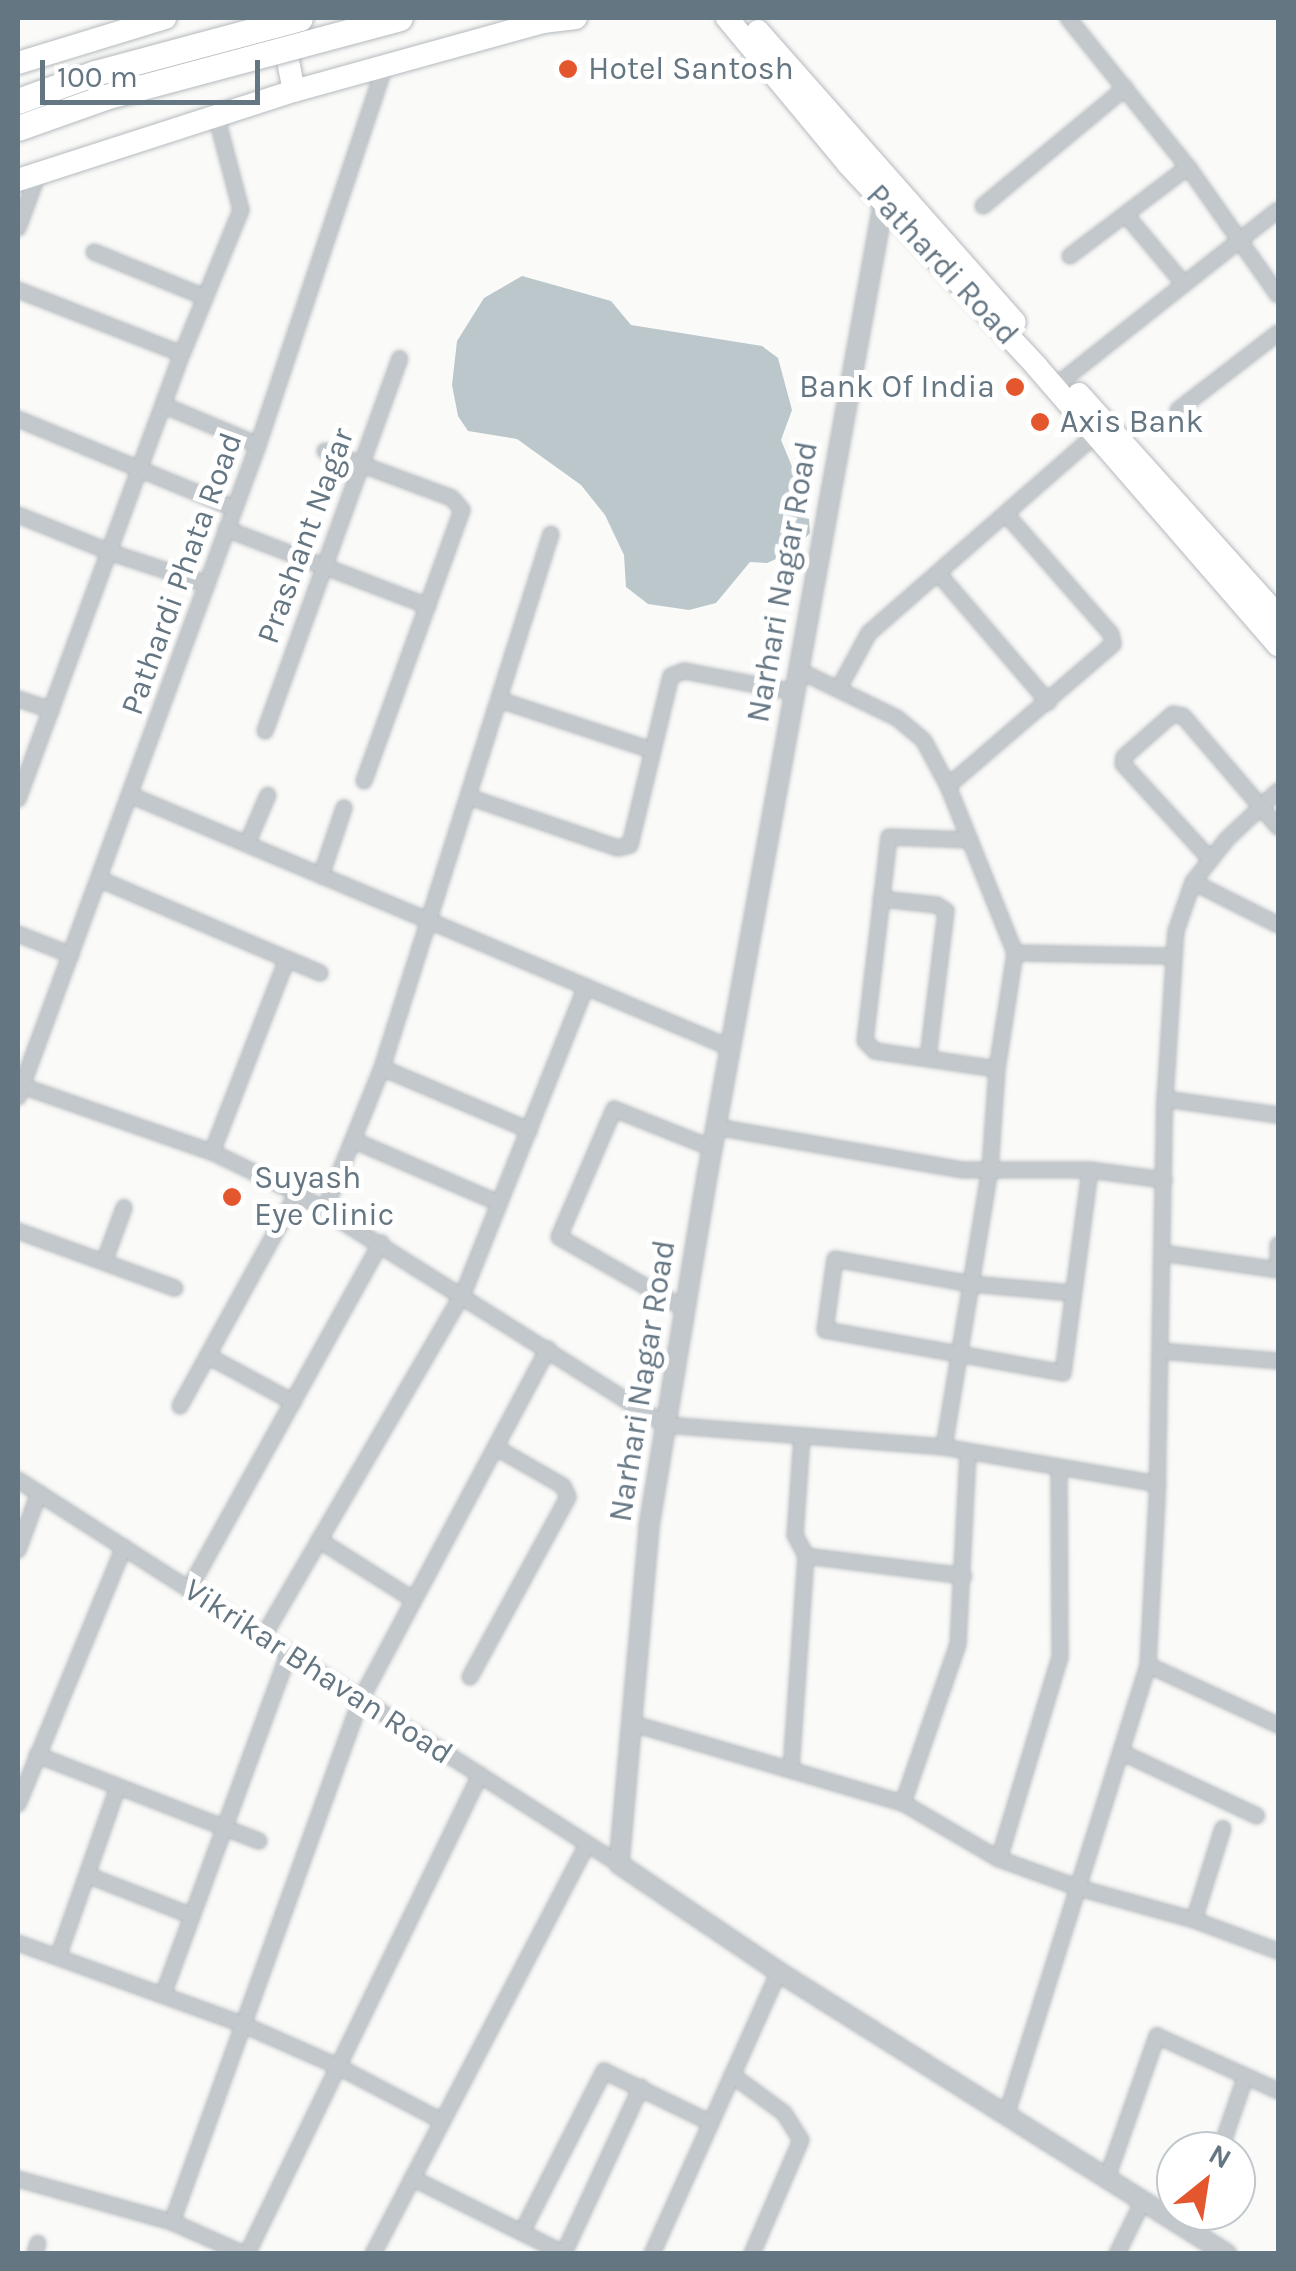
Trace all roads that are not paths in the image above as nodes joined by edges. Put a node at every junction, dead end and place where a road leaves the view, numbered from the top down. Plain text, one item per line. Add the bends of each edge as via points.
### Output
1 (164, 18) edge
2 (279, 18) edge
3 (300, 18) edge
4 (400, 18) edge
5 (576, 18) edge
6 (728, 18) edge
7 (746, 18) edge
8 (773, 18) edge
9 (1068, 18) edge
10 (772, 47) junction
11 (18, 62) edge
12 (385, 66) junction
13 (1126, 88) junction
14 (294, 91) junction
15 (18, 101) edge
16 (216, 115) junction
17 (18, 128) edge
18 (1188, 167) junction
19 (28, 177) edge
20 (887, 191) junction
21 (983, 206) dead end
22 (1278, 210) edge
23 (1126, 216) junction
24 (18, 228) edge
25 (1240, 241) junction
26 (94, 252) dead end
27 (1070, 256) dead end
28 (1183, 283) junction
29 (18, 290) edge
30 (1278, 295) edge
31 (205, 298) junction
32 (1278, 333) edge
33 (182, 354) junction
34 (400, 359) dead end
35 (1060, 383) junction
36 (164, 405) junction
37 (1178, 410) dead end
38 (18, 419) edge
39 (1095, 434) junction
40 (258, 445) junction
41 (325, 451) dead end
42 (362, 464) junction
43 (140, 469) junction
44 (234, 508) junction
45 (1006, 514) junction
46 (18, 515) edge
47 (226, 529) junction
48 (551, 534) dead end
49 (112, 553) junction
50 (324, 566) junction
51 (938, 573) junction
52 (207, 584) junction
53 (428, 606) junction
54 (1278, 616) edge
55 (1278, 646) edge
56 (798, 670) junction
57 (839, 688) junction
58 (794, 692) junction
59 (18, 700) edge
60 (500, 700) junction
61 (1048, 702) junction
62 (50, 710) junction
63 (265, 731) dead end
64 (651, 750) junction
65 (364, 782) dead end
66 (948, 786) junction
67 (1278, 791) edge
68 (130, 795) junction
69 (268, 795) dead end
70 (470, 798) junction
71 (18, 800) edge
72 (1261, 806) junction
73 (344, 808) dead end
74 (1278, 827) edge
75 (970, 840) junction
76 (246, 844) junction
77 (1210, 859) junction
78 (321, 876) junction
79 (99, 879) junction
80 (1193, 882) junction
81 (881, 899) junction
82 (430, 921) junction
83 (1278, 925) edge
84 (18, 934) edge
85 (1015, 953) junction
86 (70, 955) junction
87 (1172, 956) junction
88 (288, 959) junction
89 (320, 973) dead end
90 (586, 987) junction
91 (731, 1048) junction
92 (928, 1058) junction
93 (382, 1068) junction
94 (997, 1069) junction
95 (20, 1091) edge
96 (1165, 1098) junction
97 (1278, 1114) edge
98 (716, 1127) junction
99 (528, 1130) junction
100 (355, 1141) junction
101 (712, 1148) junction
102 (212, 1152) junction
103 (990, 1169) junction
104 (1090, 1170) junction
105 (1164, 1180) junction
106 (297, 1193) junction
107 (499, 1203) junction
108 (124, 1208) dead end
109 (324, 1209) junction
110 (18, 1231) edge
111 (381, 1243) junction
112 (1278, 1245) edge
113 (1162, 1253) junction
114 (104, 1262) junction
115 (1278, 1270) edge
116 (972, 1284) junction
117 (175, 1288) dead end
118 (1072, 1293) junction
119 (462, 1294) junction
120 (685, 1310) junction
121 (548, 1349) junction
122 (1160, 1351) junction
123 (208, 1356) junction
124 (957, 1357) junction
125 (1278, 1361) edge
126 (293, 1402) junction
127 (180, 1406) dead end
128 (666, 1424) junction
129 (802, 1436) junction
130 (944, 1447) junction
131 (495, 1448) junction
132 (968, 1452) junction
133 (1059, 1470) junction
134 (18, 1480) edge
135 (1158, 1484) junction
136 (39, 1493) junction
137 (320, 1540) junction
138 (124, 1548) junction
139 (18, 1550) edge
140 (806, 1556) junction
141 (964, 1576) junction
142 (189, 1589) junction
143 (414, 1600) junction
144 (263, 1637) junction
145 (289, 1653) junction
146 (1148, 1665) junction
147 (470, 1677) dead end
148 (361, 1699) junction
149 (634, 1724) junction
150 (1278, 1725) edge
151 (1121, 1752) junction
152 (37, 1755) junction
153 (791, 1770) junction
154 (480, 1775) junction
155 (118, 1786) junction
156 (902, 1803) junction
157 (18, 1804) edge
158 (1257, 1816) dead end
159 (224, 1828) junction
160 (1222, 1828) dead end
161 (259, 1841) dead end
162 (587, 1844) junction
163 (999, 1859) junction
164 (620, 1864) junction
165 (87, 1876) junction
166 (1079, 1888) junction
167 (192, 1916) junction
168 (1194, 1920) junction
169 (18, 1942) edge
170 (1278, 1951) edge
171 (58, 1958) junction
172 (779, 1972) junction
173 (163, 1996) junction
174 (244, 2025) junction
175 (337, 2066) junction
176 (732, 2076) junction
177 (1245, 2078) junction
178 (640, 2087) junction
179 (1278, 2091) edge
180 (1006, 2116) junction
181 (440, 2120) junction
182 (711, 2122) junction
183 (1227, 2131) edge
184 (412, 2178) junction
185 (1106, 2178) junction
186 (18, 2179) edge
187 (1143, 2201) junction
188 (172, 2222) junction
189 (522, 2232) junction
190 (1193, 2232) joint
191 (559, 2252) edge
192 (245, 2254) edge
193 (373, 2254) edge
194 (652, 2254) edge
195 (752, 2254) edge
196 (1118, 2254) edge
197 (1227, 2254) edge

1 - 11 main road
2 - 14 main road
3 - 15 highway, bridge
4 - 17 highway, bridge via 104,97
5 - 12 main road
6 - 20 main road, Pathardi Road
7 - 10 main road
8 - 10 main road
9 - 13 street
10 - 20 main road
12 - 14 main road
12 - 40 street, Pathardi Phata Road
13 - 18 street
13 - 21 street
14 - 16 main road
16 - 19 main road
16 - 31 street via 241,210
18 - 23 street
18 - 25 street
19 - 24 street
20 - 35 main road
20 - 56 street, Narhari Nagar Road
22 - 25 street
23 - 27 street
23 - 28 street
25 - 28 street
25 - 30 street
26 - 31 street
28 - 35 street
29 - 33 street
31 - 33 street
32 - 37 street
33 - 36 street
34 - 42 street, Prashant Nagar
35 - 39 main road
35 - 54 main road
36 - 40 street
36 - 43 street
38 - 43 street
39 - 45 street
39 - 55 main road
40 - 44 street, Pathardi Phata Road
41 - 42 street
42 - 50 street, Prashant Nagar
42 - 53 street via 460,504
43 - 44 street
43 - 49 street
44 - 47 street, Pathardi Phata Road
45 - 51 street
45 - 61 street via 1113,640
46 - 49 street
47 - 50 street
47 - 52 street, Pathardi Phata Road
48 - 60 street
49 - 52 street
49 - 62 street
50 - 53 street
50 - 63 street, Prashant Nagar
51 - 57 street via 869,633
51 - 61 street
52 - 68 street, Pathardi Phata Road
53 - 65 street
56 - 57 street
56 - 58 street, Narhari Nagar Road
57 - 66 street via 910,728
58 - 64 street via 677,672 667,682
58 - 91 street, Narhari Nagar Road
59 - 62 street
60 - 64 street
60 - 70 street
61 - 66 street
62 - 71 street
64 - 70 street via 630,845 618,848
66 - 75 street
67 - 72 street
68 - 76 street
68 - 79 street, Pathardi Phata Road
69 - 76 street
70 - 82 street
72 - 74 street
72 - 77 street
72 - 77 street via 1179,713 1124,757 1123,764
73 - 78 street
75 - 81 street via 892,835
75 - 85 street
76 - 78 street
77 - 80 street
78 - 82 street
79 - 86 street, Pathardi Phata Road
79 - 88 street
80 - 83 street
80 - 87 street
81 - 92 street via 865,1041 874,1050
81 - 92 street via 946,911
82 - 90 street
82 - 93 street
84 - 86 street
85 - 87 street
85 - 94 street
86 - 95 street, Pathardi Phata Road
87 - 96 street
88 - 89 street
88 - 102 street
90 - 91 street
90 - 99 street
91 - 98 street, Narhari Nagar Road
92 - 94 street
93 - 99 street
93 - 100 street
94 - 103 street
95 - 102 street
96 - 97 street
96 - 105 street
98 - 101 street, Narhari Nagar Road
98 - 103 street via 963,1170
99 - 107 street
100 - 107 street
100 - 109 street
101 - 120 street, Narhari Nagar Road
101 - 120 street via 614,1109 558,1238
102 - 106 street
103 - 104 street
103 - 116 street
104 - 105 street
104 - 118 street
105 - 113 street
106 - 109 street
106 - 123 street
107 - 119 street
108 - 114 street
109 - 111 street
110 - 114 street
111 - 119 street
111 - 126 street
112 - 115 street
113 - 115 street
113 - 122 street
114 - 117 street
116 - 118 street
116 - 124 street
116 - 124 street via 835,1259 826,1330
118 - 124 street via 1063,1373
119 - 121 street
119 - 137 street
120 - 128 street, Narhari Nagar Road
121 - 128 street
121 - 131 street
122 - 125 street
122 - 135 street
123 - 126 street
123 - 127 street
124 - 130 street
126 - 142 street
128 - 129 street
128 - 149 street, Narhari Nagar Road via 648,1528
129 - 130 street
129 - 140 street via 795,1535
130 - 132 street
131 - 143 street
131 - 147 street via 563,1486 568,1497
132 - 133 street
132 - 141 street
133 - 135 street
133 - 163 street via 1060,1657
134 - 136 street, Vikrikar Bhavan Road
135 - 146 street
136 - 138 street, Vikrikar Bhavan Road
136 - 139 street
137 - 143 street
137 - 144 street
138 - 142 street, Vikrikar Bhavan Road
138 - 152 street
140 - 141 street
140 - 153 street
141 - 156 street via 954,1657
142 - 144 street, Vikrikar Bhavan Road
143 - 148 street
144 - 145 street, Vikrikar Bhavan Road
145 - 148 street, Vikrikar Bhavan Road
145 - 159 street
146 - 150 street
146 - 151 street
148 - 154 street, Vikrikar Bhavan Road
148 - 174 street
149 - 153 street
149 - 164 street, Narhari Nagar Road
151 - 158 street
151 - 166 street
152 - 155 street
152 - 157 street
153 - 156 street
154 - 162 street, Vikrikar Bhavan Road
154 - 175 street
155 - 159 street
155 - 165 street
156 - 163 street
159 - 161 street
159 - 167 street
160 - 168 street
162 - 164 street, Vikrikar Bhavan Road
162 - 181 street
163 - 166 street
164 - 172 street
165 - 167 street
165 - 171 street
166 - 168 street
166 - 180 street
167 - 173 street
168 - 170 street
169 - 171 street
171 - 173 street
172 - 176 street
172 - 180 street
173 - 174 street
174 - 175 street
174 - 188 street
175 - 181 street
175 - 192 street
176 - 182 street
176 - 195 street via 784,2113 801,2140
177 - 179 street
177 - 183 street
177 - 185 street via 1157,2036
178 - 182 street
178 - 189 street via 610,2071 600,2073
178 - 191 street
180 - 185 street
181 - 184 street
182 - 194 street
184 - 189 street
184 - 193 street
185 - 187 street
186 - 188 street
187 - 190 street
187 - 196 street
188 - 192 street
189 - 191 street
190 - 197 street

